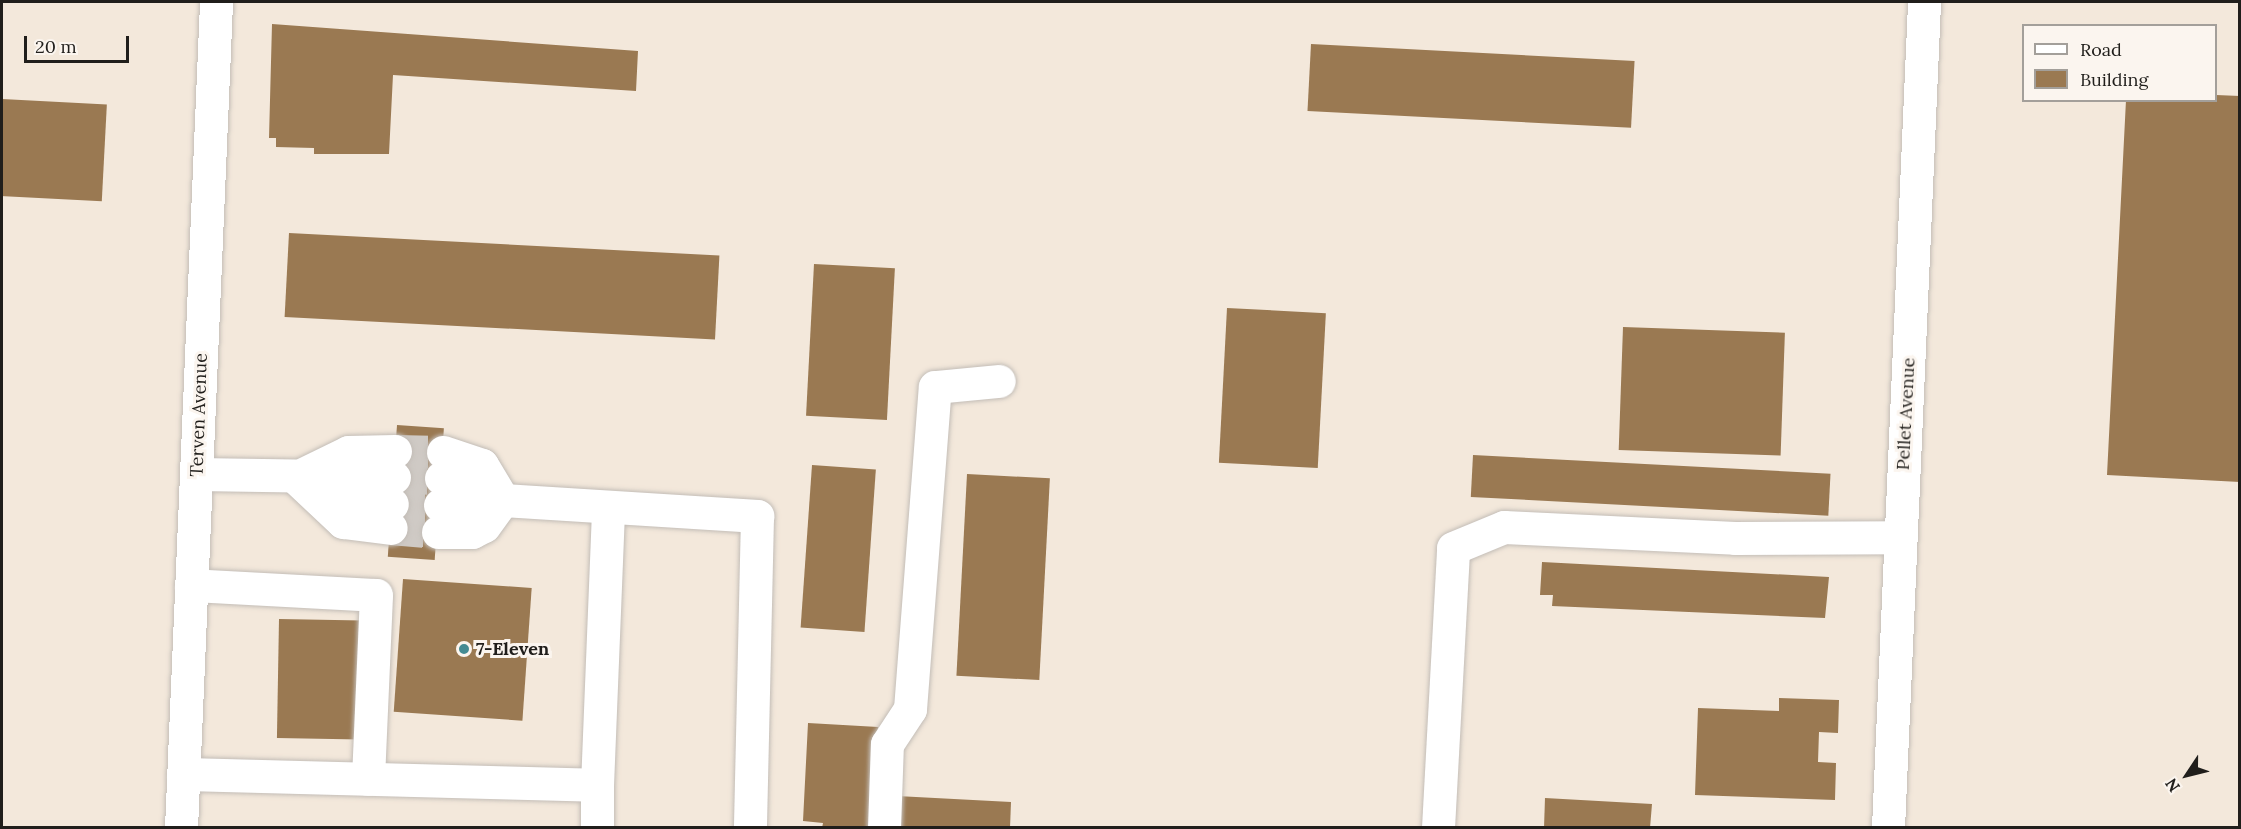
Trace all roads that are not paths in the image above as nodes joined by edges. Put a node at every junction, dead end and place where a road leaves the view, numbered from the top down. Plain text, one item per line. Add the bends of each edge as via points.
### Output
1 (216, 2) edge
2 (1924, 2) edge
3 (999, 381) dead end
4 (196, 474) junction
5 (295, 477) junction
6 (503, 500) junction
7 (608, 507) junction
8 (1900, 537) junction
9 (191, 585) junction
10 (183, 774) junction
11 (368, 779) junction
12 (597, 785) junction
13 (181, 828) edge
14 (597, 828) edge
15 (750, 828) edge
16 (884, 828) edge
17 (1438, 828) edge
18 (1888, 828) edge

1 - 4 street, Terven Avenue
2 - 8 street, Pellet Avenue
3 - 16 street via 935,387 910,709 887,744
4 - 5 street
4 - 9 street, Terven Avenue
5 - 5 street via 343,522 393,490
6 - 6 street via 484,526 472,532 440,492 475,481
6 - 7 street
7 - 12 street
7 - 15 street via 758,516
8 - 17 street via 1735,538 1504,527 1453,548
8 - 18 street, Pellet Avenue
9 - 10 street, Terven Avenue
9 - 11 street via 376,595
10 - 11 street
10 - 13 street, Terven Avenue
11 - 12 street
12 - 14 street

